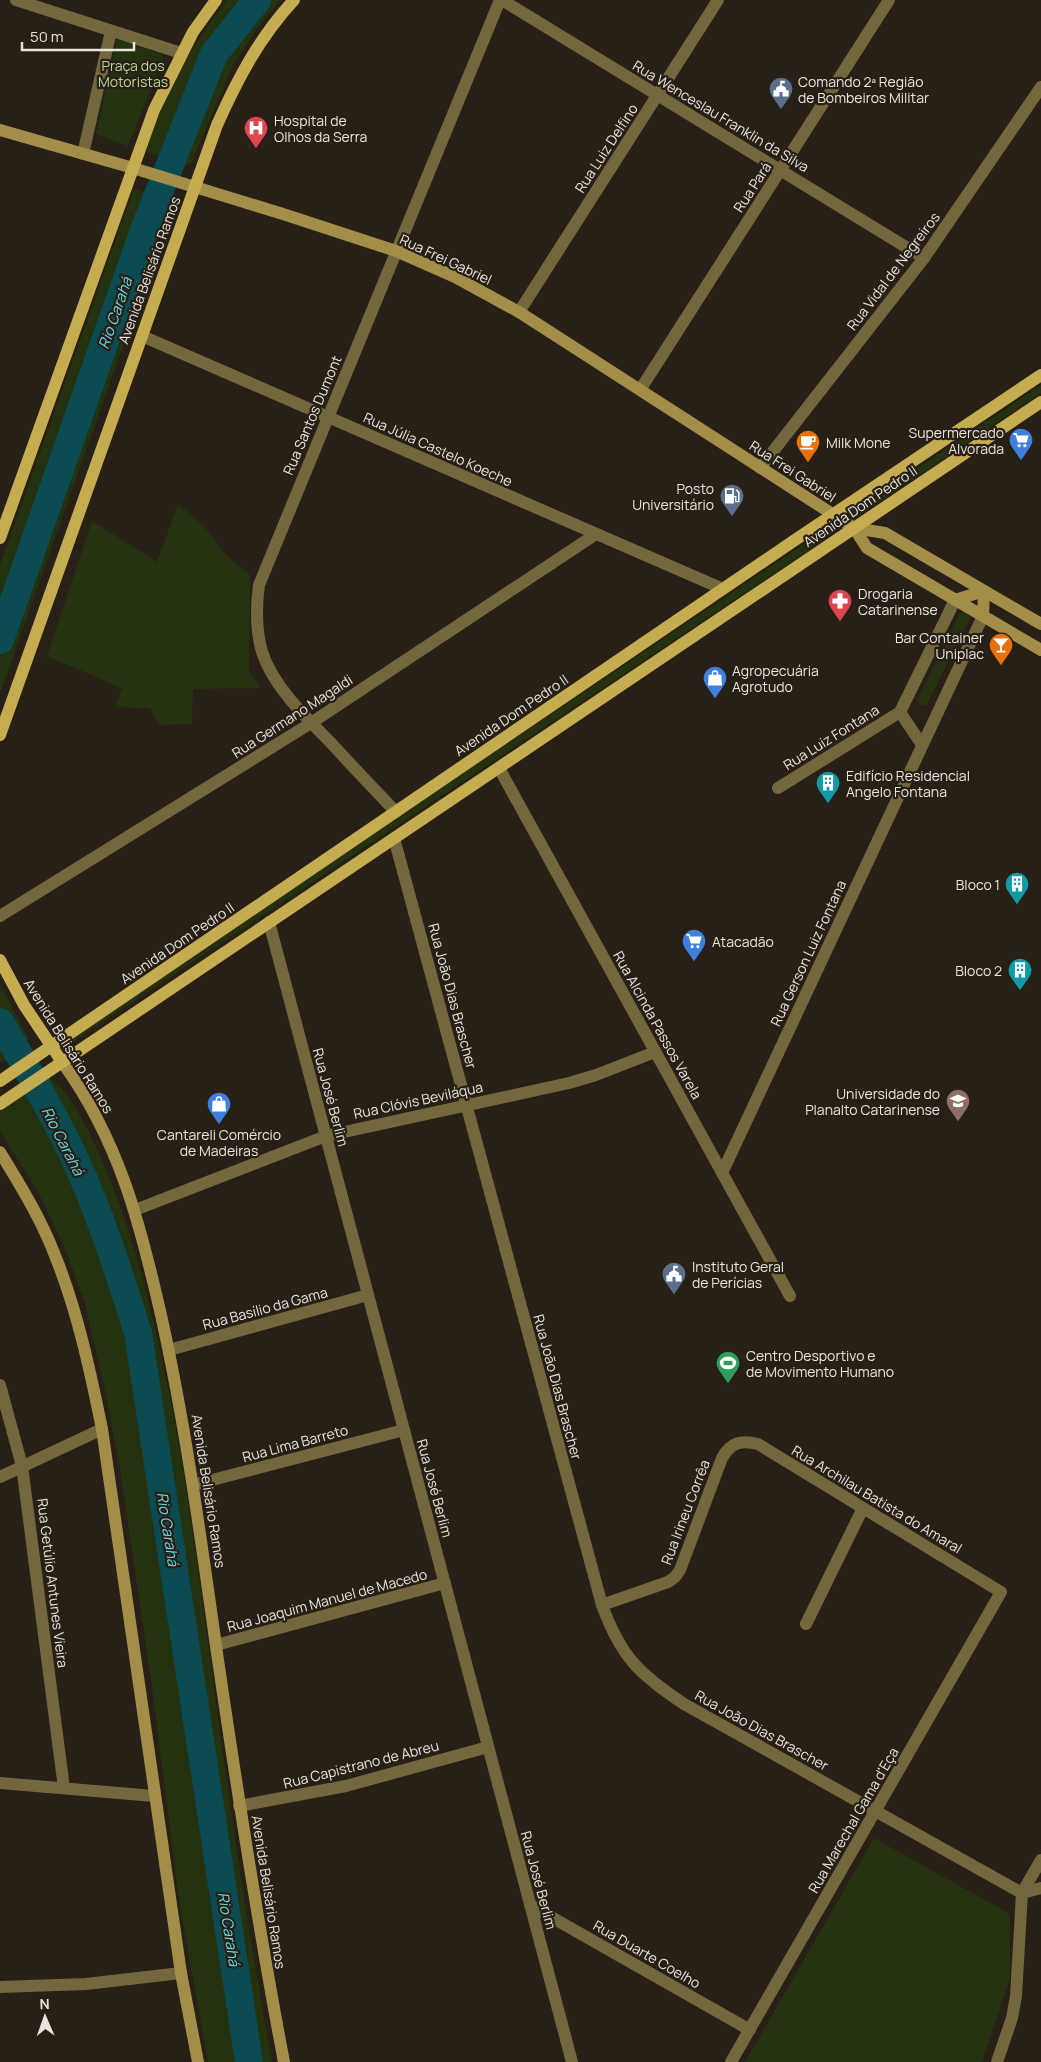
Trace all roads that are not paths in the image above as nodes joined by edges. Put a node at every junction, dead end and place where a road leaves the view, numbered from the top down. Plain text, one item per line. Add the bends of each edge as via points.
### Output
1 (16, 0) edge
2 (216, 0) edge
3 (294, 0) edge
4 (501, 0) edge
5 (718, 0) edge
6 (889, 0) edge
7 (111, 31) junction
8 (181, 53) junction
9 (1041, 87) edge
10 (658, 95) junction
11 (0, 131) edge
12 (83, 154) junction
13 (139, 170) junction
14 (780, 170) junction
15 (195, 187) junction
16 (396, 252) junction
17 (924, 258) junction
18 (519, 312) junction
19 (142, 336) junction
20 (1041, 376) edge
21 (640, 390) junction
22 (1041, 402) edge
23 (327, 417) junction
24 (760, 468) junction
25 (834, 515) junction
26 (854, 528) junction
27 (596, 534) junction
28 (0, 538) edge
29 (723, 590) junction
30 (984, 591) junction
31 (955, 600) junction
32 (983, 616) junction
33 (1041, 624) edge
34 (1041, 650) edge
35 (900, 712) junction
36 (312, 723) junction
37 (0, 735) edge
38 (922, 746) junction
39 (499, 768) junction
40 (778, 788) dead end
41 (396, 812) junction
42 (394, 838) junction
43 (0, 916) edge
44 (269, 922) junction
45 (0, 960) edge
46 (47, 1049) junction
47 (655, 1052) junction
48 (57, 1065) junction
49 (0, 1081) edge
50 (2, 1102) edge
51 (467, 1105) junction
52 (326, 1136) junction
53 (0, 1152) edge
54 (722, 1172) junction
55 (135, 1210) junction
56 (368, 1295) junction
57 (790, 1296) dead end
58 (169, 1350) junction
59 (0, 1385) edge
60 (102, 1429) junction
61 (404, 1430) junction
62 (735, 1443) joint
63 (22, 1466) junction
64 (0, 1477) edge
65 (194, 1485) junction
66 (862, 1508) junction
67 (445, 1584) junction
68 (1001, 1592) joint
69 (602, 1605) junction
70 (806, 1624) dead end
71 (216, 1645) junction
72 (488, 1747) junction
73 (0, 1782) edge
74 (64, 1788) junction
75 (154, 1796) junction
76 (240, 1806) junction
77 (875, 1811) junction
78 (1041, 1860) edge
79 (1041, 1888) edge
80 (1022, 1893) junction
81 (530, 1905) junction
82 (181, 1973) junction
83 (0, 1987) edge
84 (750, 2030) junction
85 (198, 2062) edge
86 (284, 2062) edge
87 (572, 2062) edge
88 (731, 2062) edge
89 (997, 2062) edge

1 - 7 street
2 - 8 main road
3 - 15 main road, Avenida Belisário Ramos via 270,28 237,83 217,125
4 - 10 street, Rua Wenceslau Franklin da Silva
4 - 16 street, Rua Santos Dumont
5 - 10 street, Rua Luiz Delfino
6 - 14 street, Rua Pará
7 - 8 street
7 - 12 street
8 - 13 main road via 154,110
9 - 17 street, Rua Vidal de Negreiros
10 - 14 street, Rua Wenceslau Franklin da Silva
10 - 18 street, Rua Luiz Delfino
11 - 12 main road, Rua Frei Gabriel
12 - 13 main road, Rua Frei Gabriel
13 - 15 main road, Rua Frei Gabriel
13 - 28 main road
14 - 17 street, Rua Wenceslau Franklin da Silva
14 - 21 street, Rua Pará
15 - 16 main road, Rua Frei Gabriel
15 - 19 main road, Avenida Belisário Ramos
16 - 18 main road, Rua Frei Gabriel via 455,277
16 - 23 street, Rua Santos Dumont
17 - 24 street, Rua Vidal de Negreiros
18 - 21 main road, Rua Frei Gabriel
19 - 23 street, Rua Júlia Castelo Koeche
19 - 37 main road, Avenida Belisário Ramos
20 - 25 main road, Avenida Dom Pedro II
21 - 24 main road, Rua Frei Gabriel
22 - 26 main road, Avenida Dom Pedro II
23 - 27 street, Rua Júlia Castelo Koeche
23 - 36 street, Rua Santos Dumont via 265,566 258,585 256,605 262,652 272,674
24 - 25 main road, Rua Frei Gabriel
25 - 26 main road, Rua Frei Gabriel
25 - 29 main road, Avenida Dom Pedro II
26 - 30 main road via 885,533
26 - 31 main road via 867,548
26 - 39 main road, Avenida Dom Pedro II
27 - 29 street, Rua Júlia Castelo Koeche
27 - 36 street, Rua Germano Magaldi
29 - 41 main road, Avenida Dom Pedro II
30 - 31 main road
30 - 32 main road
30 - 33 main road
31 - 32 main road
31 - 35 street
32 - 34 main road
32 - 38 street, Rua Gerson Luiz Fontana
35 - 38 street
35 - 40 street, Rua Luiz Fontana
36 - 41 street, Rua Santos Dumont
36 - 43 street, Rua Germano Magaldi
38 - 54 street, Rua Gerson Luiz Fontana
39 - 42 main road, Avenida Dom Pedro II
39 - 47 street, Rua Alcinda Passos Varela
41 - 46 main road, Avenida Dom Pedro II
42 - 44 main road, Avenida Dom Pedro II
42 - 51 street, Rua João Dias Brascher
44 - 48 main road, Avenida Dom Pedro II
44 - 52 street, Rua José Berlim
45 - 46 main road, Avenida Belisário Ramos
46 - 48 main road, Avenida Belisário Ramos
46 - 49 main road, Avenida Dom Pedro II
47 - 51 street, Rua Clóvis Beviláqua via 596,1075
47 - 54 street, Rua Alcinda Passos Varela
48 - 50 main road, Avenida Dom Pedro II
48 - 55 main road, Avenida Belisário Ramos via 88,1099 104,1128
51 - 52 street, Rua Clóvis Beviláqua
51 - 69 street, Rua João Dias Brascher
52 - 55 street, Rua Clóvis Beviláqua
52 - 56 street, Rua José Berlim
53 - 60 main road via 55,1253 82,1340
54 - 57 street, Rua Alcinda Passos Varela
55 - 58 main road, Avenida Belisário Ramos
56 - 58 street, Rua Basílio da Gama
56 - 61 street, Rua José Berlim
58 - 65 main road, Avenida Belisário Ramos
59 - 63 street, Rua Getúlio Antunes Vieira
60 - 63 street
60 - 75 main road
61 - 65 street, Rua Lima Barreto
61 - 67 street, Rua José Berlim
62 - 66 street, Rua Archilau Batista do Amaral via 758,1444
62 - 69 street, Rua Irineu Corrêa via 722,1458 675,1578
63 - 64 street
63 - 74 street, Rua Getúlio Antunes Vieira
65 - 71 main road, Avenida Belisário Ramos
66 - 68 street, Rua Archilau Batista do Amaral
66 - 70 street
67 - 71 street, Rua Joaquim Manuel de Macedo
67 - 72 street, Rua José Berlim
68 - 77 street, Rua Marechal Gama d'Eça
69 - 77 street, Rua João Dias Brascher via 623,1652 659,1688
71 - 76 main road, Avenida Belisário Ramos
72 - 76 street, Rua Capistrano de Abreu via 346,1786
72 - 81 street, Rua José Berlim
73 - 74 street
74 - 75 street
75 - 82 main road
76 - 86 main road, Avenida Belisário Ramos
77 - 80 street, Rua João Dias Brascher
77 - 84 street, Rua Marechal Gama d'Eça
78 - 80 street
79 - 80 street
80 - 89 street via 1016,1996
81 - 84 street, Rua Duarte Coelho
81 - 87 street, Rua José Berlim
82 - 83 street via 86,1984
82 - 85 main road
84 - 88 street, Rua Marechal Gama d'Eça

